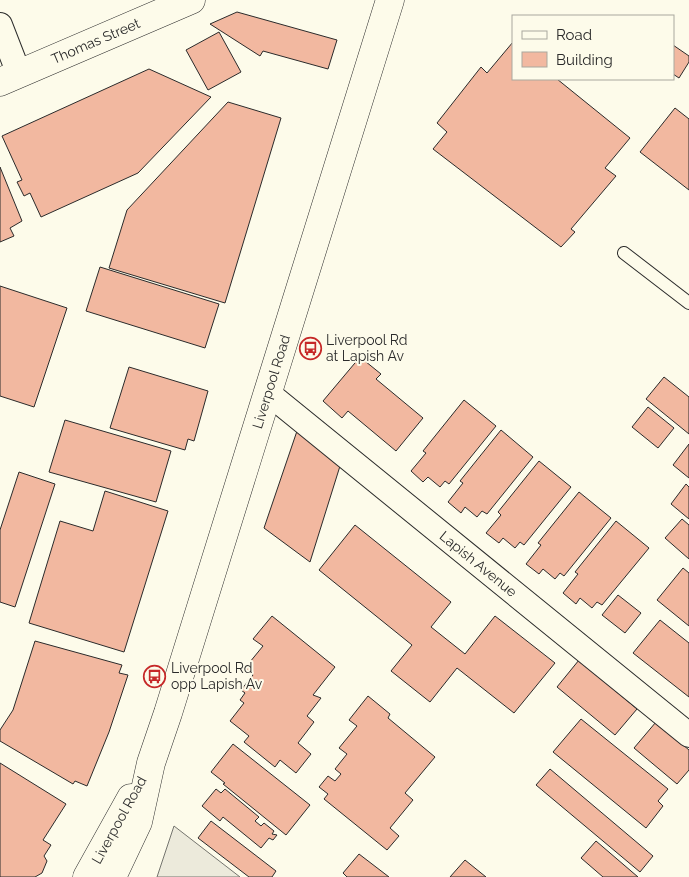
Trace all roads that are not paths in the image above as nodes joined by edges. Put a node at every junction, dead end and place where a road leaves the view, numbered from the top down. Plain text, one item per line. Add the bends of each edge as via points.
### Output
1 (192, 0) edge
2 (390, 0) edge
3 (0, 24) edge
4 (10, 78) edge
5 (624, 253) dead end
6 (689, 303) edge
7 (268, 393) junction
8 (689, 736) edge
9 (151, 764) junction
10 (87, 877) edge
11 (112, 877) edge

1 - 4 main road, Thomas Street
2 - 7 main road, Liverpool Road
3 - 4 street
5 - 6 lane
7 - 8 street, Lapish Avenue
7 - 9 main road, Liverpool Road
9 - 10 main road, Liverpool Road
9 - 11 main road, Liverpool Road via 138,822

